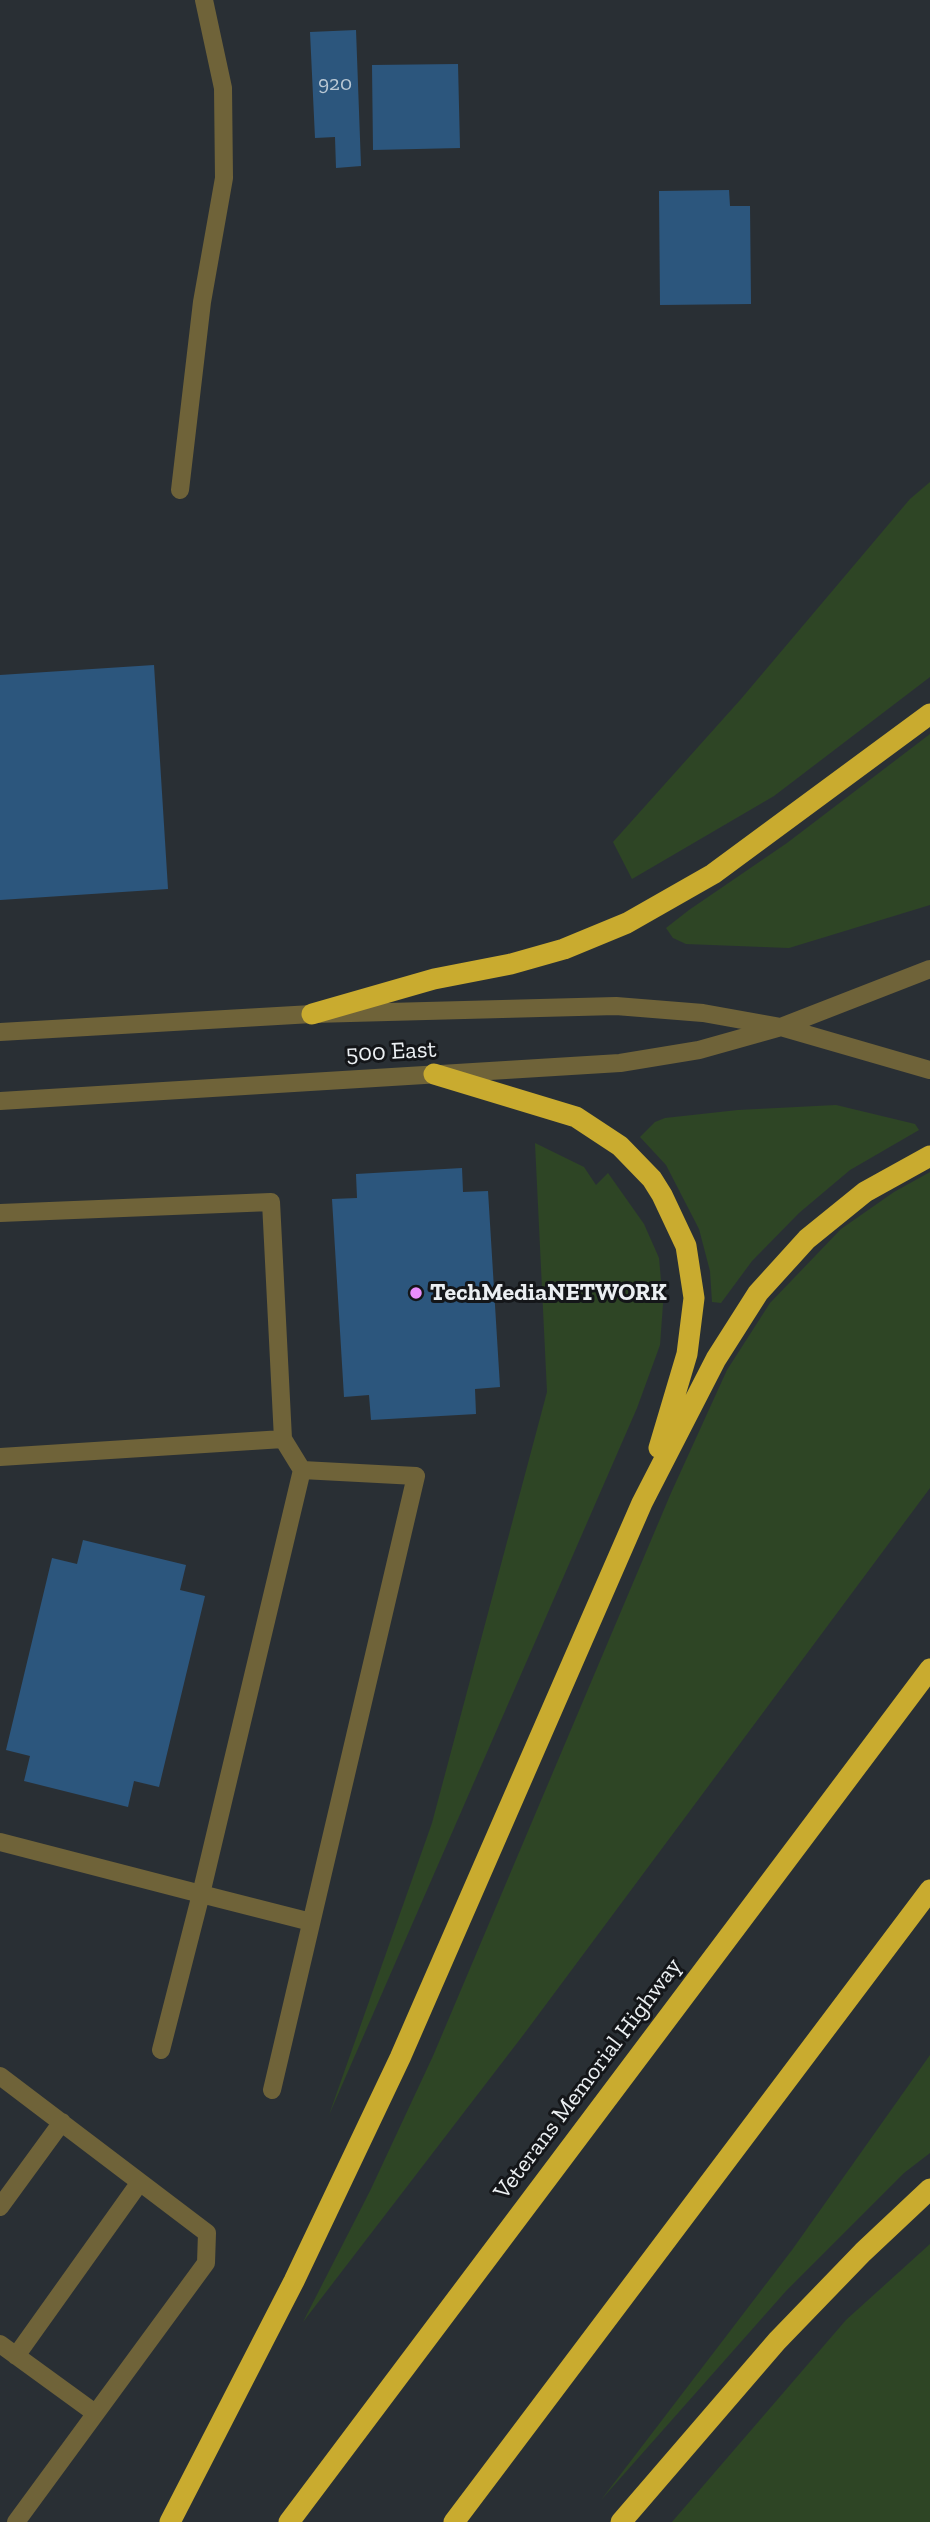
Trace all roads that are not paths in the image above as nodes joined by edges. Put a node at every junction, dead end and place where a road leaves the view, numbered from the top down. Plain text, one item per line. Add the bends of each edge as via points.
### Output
1 (204, 0) edge
2 (180, 490) dead end
3 (930, 714) edge
4 (930, 969) edge
5 (313, 1014) junction
6 (781, 1027) junction
7 (0, 1032) edge
8 (930, 1070) edge
9 (434, 1074) junction
10 (0, 1101) edge
11 (930, 1156) edge
12 (0, 1213) edge
13 (283, 1439) junction
14 (0, 1457) edge
15 (302, 1470) junction
16 (642, 1503) junction
17 (930, 1669) edge
18 (0, 1842) edge
19 (930, 1891) edge
20 (201, 1894) junction
21 (311, 1922) junction
22 (161, 2050) dead end
23 (0, 2076) edge
24 (272, 2090) dead end
25 (62, 2122) junction
26 (140, 2182) junction
27 (930, 2189) edge
28 (0, 2207) edge
29 (0, 2344) edge
30 (16, 2356) junction
31 (95, 2413) junction
32 (16, 2522) edge
33 (170, 2522) edge
34 (289, 2522) edge
35 (454, 2522) edge
36 (621, 2522) edge

1 - 2 street via 223,88 224,178 202,302
3 - 5 highway via 713,874 627,923 565,949 434,979
4 - 6 street, 500 East
5 - 6 street, 500 East via 595,1005 693,1012
5 - 7 street, 500 East
6 - 8 street, 500 East
6 - 9 street, 500 East via 699,1050 620,1063
9 - 10 street, 500 East
9 - 16 highway via 554,1109 600,1131 652,1179 671,1211 691,1267 694,1316 685,1364
11 - 16 highway via 843,1208 758,1293 716,1360
12 - 13 street via 271,1202
13 - 14 street
13 - 15 street
15 - 20 street
15 - 21 street via 416,1476
16 - 33 highway via 401,2058 294,2281
17 - 34 highway, Veterans Memorial Highway
18 - 20 street
19 - 35 highway
20 - 21 street
20 - 22 street
21 - 24 street
23 - 25 street
25 - 26 street
25 - 28 street
26 - 30 street
26 - 31 street via 207,2233 206,2263
27 - 36 highway via 777,2341
29 - 30 street
30 - 31 street
31 - 32 street

